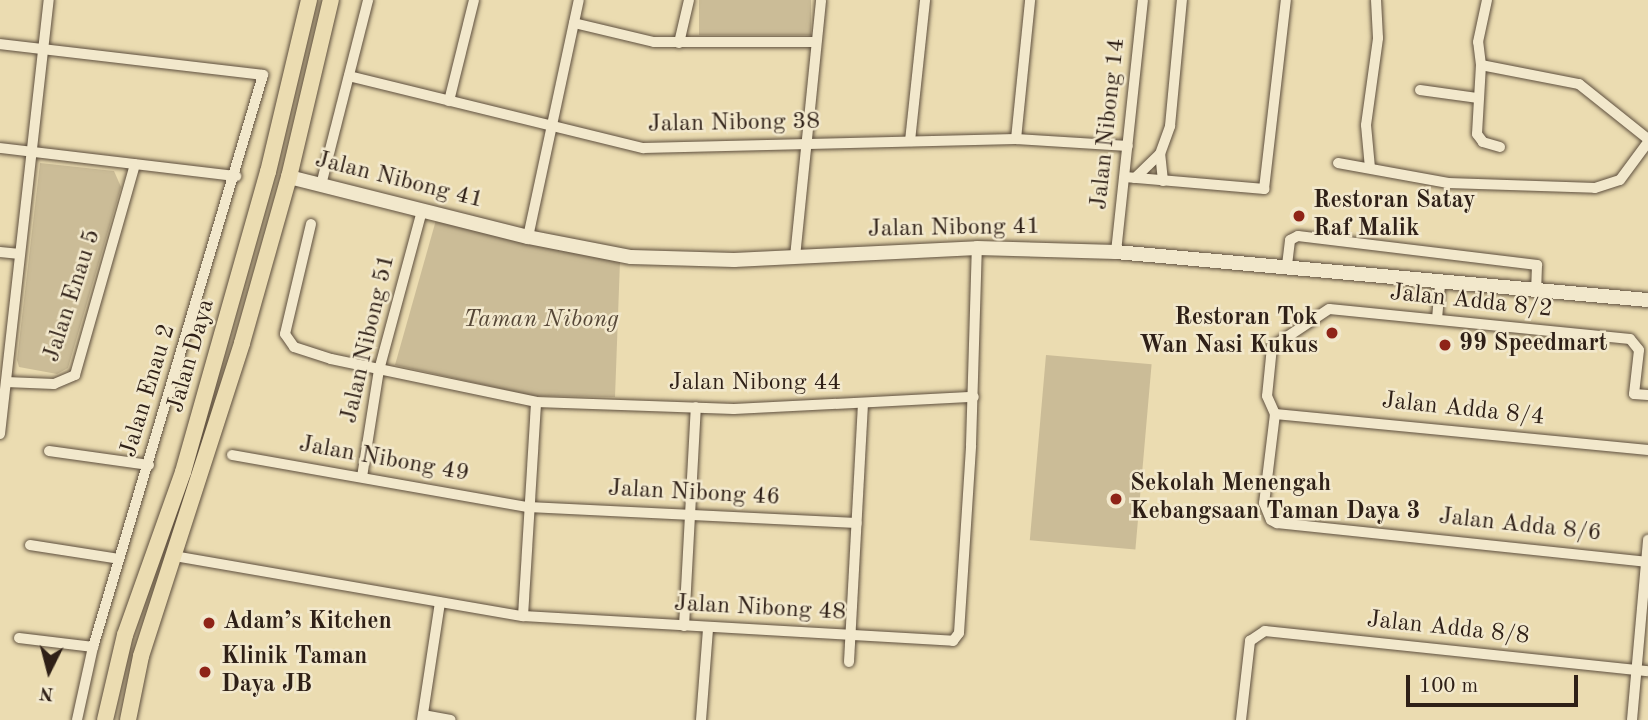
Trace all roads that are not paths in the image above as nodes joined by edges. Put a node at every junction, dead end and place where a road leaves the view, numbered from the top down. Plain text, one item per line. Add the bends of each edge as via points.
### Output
1 (49, 0) edge
2 (309, 0) edge
3 (331, 0) edge
4 (368, 0) edge
5 (474, 0) edge
6 (579, 0) edge
7 (689, 0) edge
8 (821, 0) edge
9 (925, 0) edge
10 (1030, 0) edge
11 (1143, 0) edge
12 (1182, 0) edge
13 (1286, 0) edge
14 (1376, 0) edge
15 (1487, 0) edge
16 (574, 23) junction
17 (816, 42) junction
18 (679, 43) junction
19 (0, 44) edge
20 (43, 49) junction
21 (1481, 65) junction
22 (349, 76) junction
23 (1420, 90) dead end
24 (1478, 98) junction
25 (449, 101) junction
26 (549, 127) junction
27 (1016, 139) junction
28 (910, 141) junction
29 (1648, 141) edge
30 (806, 144) junction
31 (1128, 146) junction
32 (1500, 147) dead end
33 (0, 148) edge
34 (32, 152) junction
35 (1160, 154) junction
36 (1338, 163) dead end
37 (135, 164) junction
38 (1370, 168) junction
39 (236, 176) junction
40 (289, 177) junction
41 (1130, 177) junction
42 (1163, 181) junction
43 (321, 185) junction
44 (422, 211) junction
45 (311, 225) dead end
46 (528, 237) junction
47 (977, 248) junction
48 (0, 252) edge
49 (1116, 252) junction
50 (20, 254) junction
51 (795, 257) junction
52 (1287, 265) junction
53 (1440, 282) junction
54 (1536, 292) junction
55 (1648, 300) edge
56 (1627, 301) junction
57 (1648, 307) edge
58 (1437, 319) junction
59 (379, 370) junction
60 (6, 382) junction
61 (1648, 396) edge
62 (974, 397) junction
63 (536, 402) junction
64 (863, 405) junction
65 (696, 407) junction
66 (1275, 414) junction
67 (0, 434) edge
68 (1648, 450) edge
69 (49, 451) dead end
70 (232, 454) dead end
71 (149, 465) junction
72 (362, 477) junction
73 (528, 507) junction
74 (689, 515) junction
75 (857, 523) junction
76 (1648, 540) edge
77 (30, 545) dead end
78 (174, 556) junction
79 (119, 559) junction
80 (1647, 561) edge
81 (440, 602) junction
82 (523, 616) junction
83 (684, 626) junction
84 (708, 628) junction
85 (852, 635) junction
86 (19, 638) dead end
87 (93, 647) junction
88 (849, 662) dead end
89 (1642, 671) edge
90 (422, 718) edge
91 (77, 720) edge
92 (105, 720) edge
93 (128, 720) edge
94 (451, 720) edge
95 (701, 720) edge
96 (1241, 720) edge
97 (1632, 720) edge

1 - 20 street
2 - 92 main road, Jalan Daya via 268,172 183,472 125,635
3 - 40 main road, Jalan Daya
4 - 22 street
5 - 25 street
6 - 16 street
7 - 18 street
8 - 17 street
9 - 28 street
10 - 27 street
11 - 31 street, Jalan Nibong 14
12 - 35 street via 1170,126
13 - 42 street via 1264,189
14 - 38 street via 1378,38 1366,125
15 - 21 street via 1478,42
16 - 18 street
16 - 26 street
17 - 18 street
17 - 30 street
19 - 20 street
20 - 34 street
20 - 39 street, Jalan Enau 2 via 263,75
21 - 24 street
21 - 29 street via 1579,84
22 - 25 street, Jalan Nibong 38
22 - 43 street
23 - 24 street
24 - 32 street via 1479,139
25 - 26 street, Jalan Nibong 38
26 - 30 street, Jalan Nibong 38 via 643,148
26 - 46 street
27 - 28 street, Jalan Nibong 38
27 - 31 street, Jalan Nibong 38
28 - 30 street, Jalan Nibong 38
29 - 38 street via 1620,180 1595,188 1448,183
30 - 51 street
31 - 41 street, Jalan Nibong 14
33 - 34 street
34 - 37 street
34 - 50 street
35 - 41 street
35 - 42 street
36 - 38 street
37 - 39 street
37 - 60 street, Jalan Enau 5 via 75,376 54,384
39 - 71 street, Jalan Enau 2
40 - 43 main road, Jalan Nibong 41
40 - 78 main road, Jalan Daya via 243,343
41 - 42 street
41 - 49 street, Jalan Nibong 14
43 - 44 main road, Jalan Nibong 41
44 - 46 main road, Jalan Nibong 41
44 - 59 street, Jalan Nibong 51
45 - 59 street, Jalan Nibong 44 via 285,334 287,343
46 - 51 main road, Jalan Nibong 41 via 631,257
47 - 49 main road, Jalan Nibong 41
47 - 51 main road, Jalan Nibong 41
47 - 62 street, Jalan Nibong 48
48 - 50 street
49 - 52 main road, Jalan Nibong 41
50 - 60 street
52 - 53 main road, Jalan Nibong 41
52 - 54 street via 1290,240 1298,236 1537,265
53 - 54 main road, Jalan Nibong 41
53 - 58 street
54 - 56 main road, Jalan Nibong 41
55 - 56 main road, Jalan Nibong 41
56 - 57 main road, Jalan Nibong 41
58 - 61 street, Jalan Adda 8/2 via 1630,339 1639,350 1634,394
58 - 66 street, Jalan Adda 8/2 via 1329,309 1272,347 1267,396
59 - 63 street, Jalan Nibong 44
59 - 72 street, Jalan Nibong 51
60 - 67 street
62 - 64 street, Jalan Nibong 44
62 - 85 street, Jalan Nibong 48 via 958,636 950,641
63 - 65 street, Jalan Nibong 44
63 - 73 street
64 - 65 street, Jalan Nibong 44
64 - 75 street
65 - 74 street
66 - 68 street, Jalan Adda 8/4
66 - 80 street, Jalan Adda 8/6 via 1264,503 1277,523
69 - 71 street
70 - 72 street, Jalan Nibong 49
71 - 79 street, Jalan Enau 2
72 - 73 street, Jalan Nibong 49
73 - 74 street, Jalan Nibong 46
73 - 82 street
74 - 75 street, Jalan Nibong 46
74 - 83 street
75 - 85 street
76 - 80 street
77 - 79 street
78 - 81 street, Jalan Nibong 48
78 - 93 main road, Jalan Daya via 141,656
79 - 87 street, Jalan Enau 2
80 - 89 street
81 - 82 street, Jalan Nibong 48
81 - 90 street
82 - 83 street, Jalan Nibong 48
83 - 84 street, Jalan Nibong 48
84 - 85 street, Jalan Nibong 48
84 - 95 street
85 - 88 street
86 - 87 street
87 - 91 street, Jalan Enau 2
89 - 96 street, Jalan Adda 8/8 via 1265,631 1250,641
89 - 97 street
90 - 94 street

